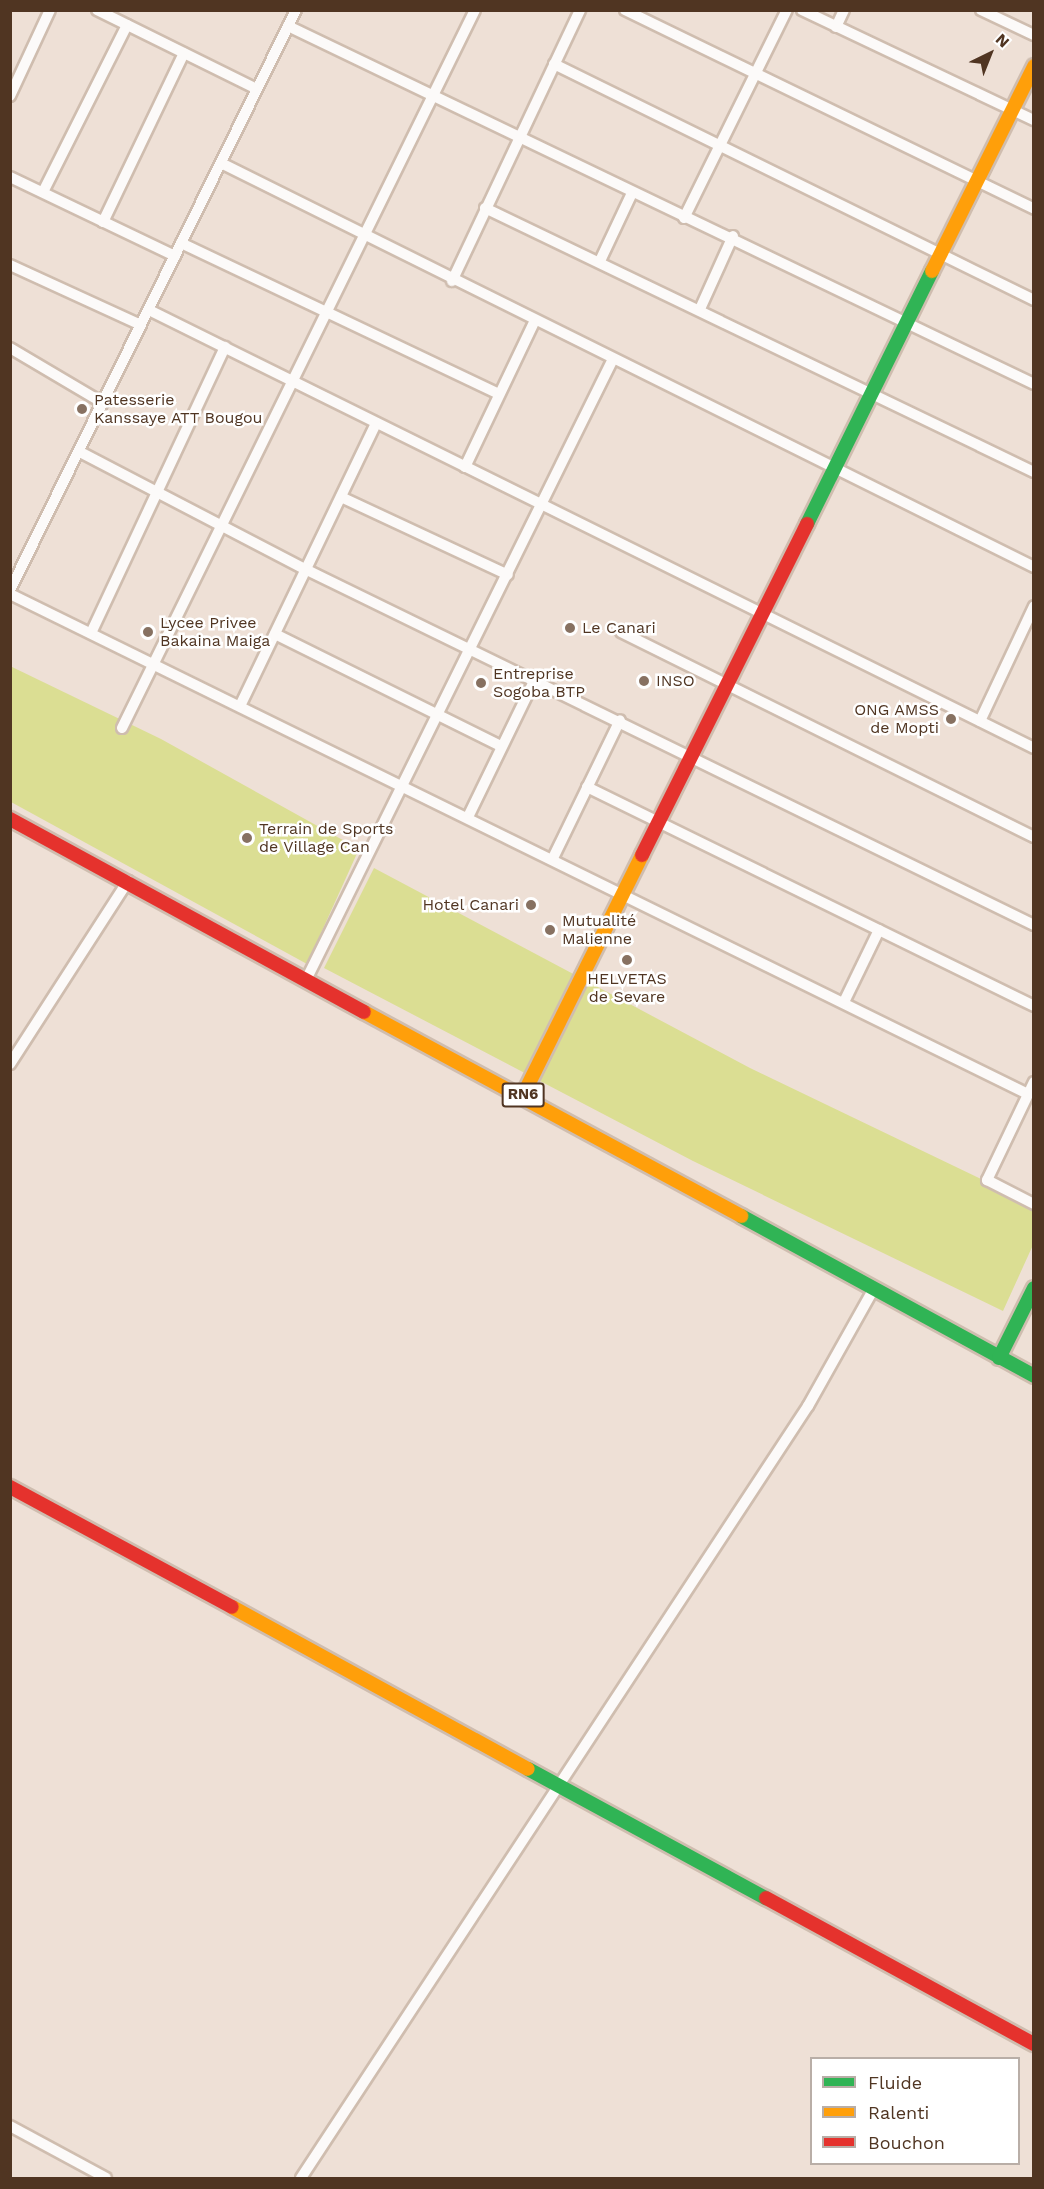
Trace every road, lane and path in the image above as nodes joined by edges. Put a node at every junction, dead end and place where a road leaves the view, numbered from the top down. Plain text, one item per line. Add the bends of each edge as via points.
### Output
1 (50, 10) edge
2 (97, 10) edge
3 (282, 10) edge
4 (475, 10) edge
5 (580, 10) edge
6 (625, 10) edge
7 (787, 10) edge
8 (802, 10) edge
9 (844, 10) edge
10 (981, 10) edge
11 (293, 17) edge
12 (127, 25) junction
13 (836, 27) junction
14 (1034, 35) edge
15 (184, 53) junction
16 (554, 64) junction
17 (1034, 66) edge
18 (756, 79) junction
19 (257, 88) junction
20 (436, 94) junction
21 (10, 96) edge
22 (1012, 109) junction
23 (1034, 120) edge
24 (518, 136) junction
25 (721, 149) junction
26 (221, 163) junction
27 (10, 177) edge
28 (976, 181) junction
29 (43, 192) junction
30 (632, 193) junction
31 (485, 208) junction
32 (1034, 209) edge
33 (684, 218) junction
34 (103, 222) junction
35 (364, 235) junction
36 (733, 236) junction
37 (181, 243) junction
38 (940, 254) junction
39 (175, 256) junction
40 (600, 261) junction
41 (10, 265) edge
42 (452, 281) junction
43 (1034, 300) edge
44 (700, 309) junction
45 (149, 310) junction
46 (330, 314) junction
47 (535, 320) junction
48 (907, 321) junction
49 (141, 325) junction
50 (225, 347) junction
51 (10, 348) edge
52 (613, 359) junction
53 (293, 381) junction
54 (1034, 384) edge
55 (499, 394) junction
56 (871, 394) junction
57 (103, 402) junction
58 (376, 423) junction
59 (80, 452) junction
60 (465, 467) junction
61 (834, 468) junction
62 (1034, 472) edge
63 (155, 492) junction
64 (341, 497) junction
65 (543, 507) junction
66 (221, 527) junction
67 (1034, 567) edge
68 (307, 570) junction
69 (508, 575) junction
70 (10, 592) edge
71 (1034, 606) edge
72 (762, 614) junction
73 (621, 632) dead end
74 (91, 633) junction
75 (275, 634) junction
76 (471, 648) junction
77 (154, 664) junction
78 (535, 679) junction
79 (727, 686) junction
80 (240, 706) junction
81 (437, 715) junction
82 (620, 720) junction
83 (980, 721) junction
84 (122, 728) dead end
85 (501, 746) junction
86 (1034, 748) edge
87 (693, 755) junction
88 (402, 785) junction
89 (587, 786) junction
90 (468, 817) junction
91 (10, 819) edge
92 (658, 822) junction
93 (1034, 837) edge
94 (553, 858) junction
95 (128, 881) junction
96 (624, 892) junction
97 (1034, 925) edge
98 (879, 930) junction
99 (308, 976) junction
100 (844, 1002) junction
101 (1034, 1006) edge
102 (10, 1064) edge
103 (1034, 1082) edge
104 (1028, 1094) junction
105 (523, 1095) junction
106 (1034, 1204) edge
107 (1034, 1288) edge
108 (873, 1290) junction
109 (999, 1358) junction
110 (1034, 1376) edge
111 (10, 1487) edge
112 (556, 1783) junction
113 (1034, 2044) edge
114 (10, 2126) edge
115 (106, 2178) edge
116 (301, 2178) edge

1 - 21 street
2 - 12 street
3 - 11 street
4 - 20 street
5 - 16 street
6 - 18 street
7 - 18 street
8 - 13 street
9 - 13 street
10 - 14 street
11 - 19 street
11 - 20 street
12 - 15 street
12 - 29 street
13 - 22 street
15 - 19 street
15 - 34 street
16 - 24 street
16 - 25 street
17 - 22 street
18 - 25 street
18 - 28 street
19 - 26 street
20 - 24 street
20 - 35 street
22 - 23 street
22 - 28 street
24 - 30 street
24 - 31 street
25 - 33 street
25 - 38 street
26 - 35 street
26 - 37 street
27 - 29 street
28 - 32 street
28 - 38 street
29 - 34 street
30 - 33 street
30 - 40 street
31 - 40 street
31 - 42 street
33 - 36 street
34 - 39 street
35 - 42 street
35 - 46 street
36 - 44 street
36 - 48 street
37 - 39 street
37 - 46 street
38 - 43 street
38 - 48 street
39 - 45 street
40 - 44 street
41 - 49 street
42 - 47 street
44 - 56 street
45 - 49 street
45 - 50 street
46 - 53 street
46 - 55 street
47 - 52 street
47 - 55 street
48 - 54 street
48 - 56 street
49 - 57 street
50 - 53 street
50 - 63 street
51 - 57 street
52 - 61 street
52 - 65 street
53 - 58 street
53 - 66 street
55 - 60 street
56 - 61 street
56 - 62 street
57 - 59 street
58 - 60 street
58 - 64 street
59 - 63 street
59 - 70 street
60 - 65 street
61 - 67 street
61 - 72 street
63 - 66 street
63 - 74 street
64 - 68 street
64 - 69 street
65 - 69 street
65 - 72 street
66 - 68 street
66 - 77 street
68 - 75 street
68 - 76 street
69 - 76 street
70 - 74 street
71 - 83 street
72 - 79 street
72 - 83 street
73 - 79 street
74 - 77 street
75 - 80 street
75 - 81 street
76 - 78 street
76 - 81 street
77 - 80 street
77 - 84 street
78 - 82 street
78 - 85 street
79 - 87 street
79 - 93 street
80 - 88 street
81 - 85 street
81 - 88 street
82 - 87 street
82 - 89 street
83 - 86 street
85 - 90 street
87 - 92 street
87 - 97 street
88 - 90 street
88 - 99 street
89 - 92 street
89 - 94 street
90 - 94 street
91 - 95 street, RN6
92 - 96 street
92 - 98 street
94 - 96 street
95 - 99 street, RN6
95 - 102 street
96 - 100 street
96 - 105 street
98 - 100 street
98 - 101 street
99 - 105 street, RN6
100 - 104 street
103 - 104 street
104 - 106 street via 987,1180
105 - 108 street, RN6
107 - 109 street
108 - 109 street, RN6
108 - 112 street via 808,1406
109 - 110 street, RN6
111 - 112 street
112 - 113 street
112 - 116 street
114 - 115 street

